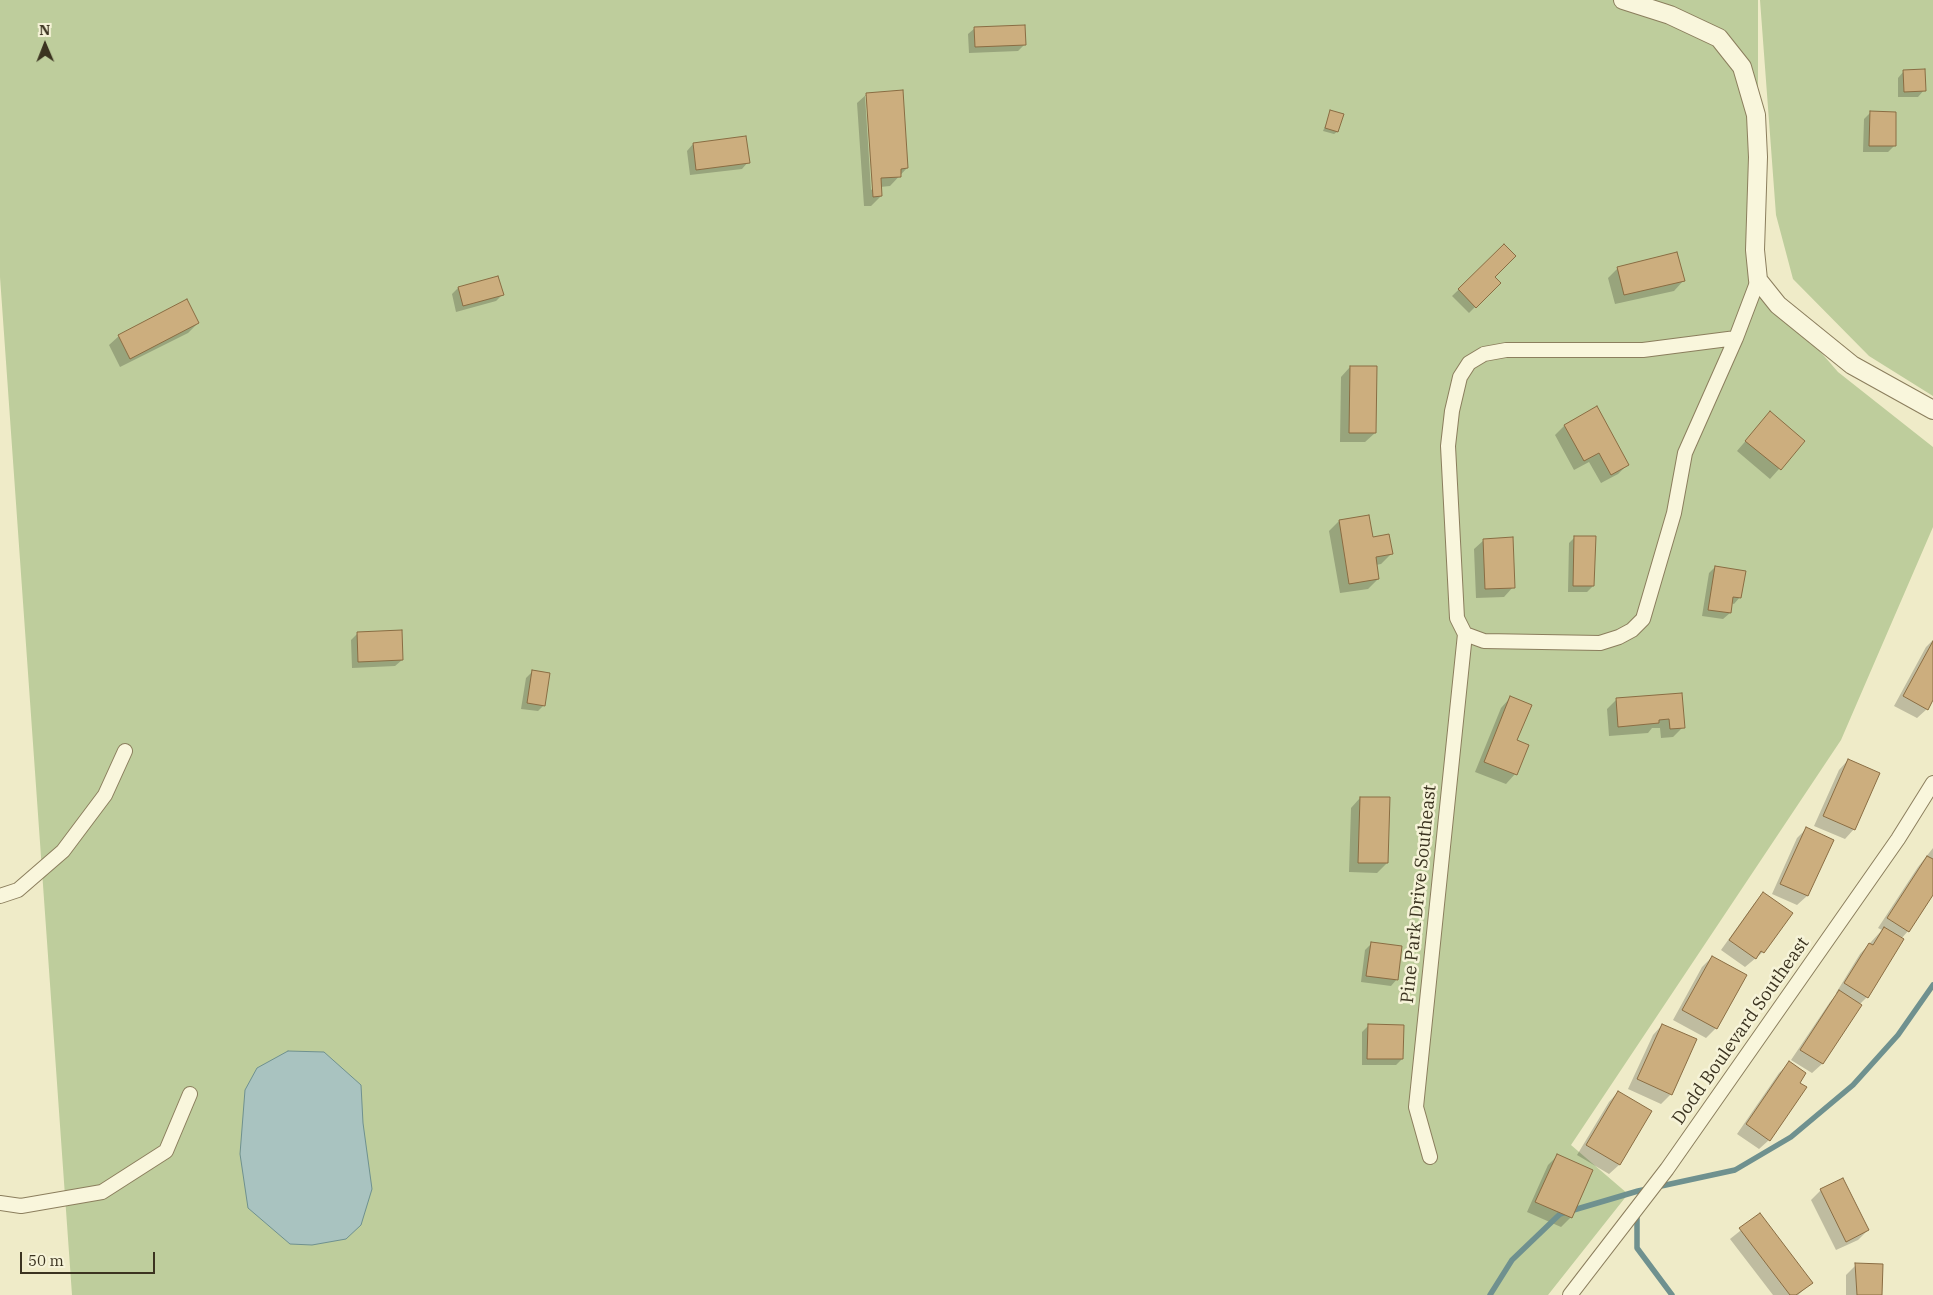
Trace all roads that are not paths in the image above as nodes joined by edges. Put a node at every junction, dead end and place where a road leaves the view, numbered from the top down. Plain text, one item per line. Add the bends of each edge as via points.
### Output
1 (1623, 0) edge
2 (1758, 280) junction
3 (1736, 338) junction
4 (1933, 410) edge
5 (1465, 634) junction
6 (125, 750) dead end
7 (1933, 783) edge
8 (0, 896) edge
9 (190, 1094) dead end
10 (1430, 1157) dead end
11 (0, 1203) edge
12 (1570, 1295) edge

1 - 2 street via 1670,15 1719,38 1742,67 1756,115 1755,250
2 - 3 street
2 - 4 street via 1778,305 1852,365
3 - 5 street via 1685,453 1674,513 1643,618 1619,638 1600,643 1484,641
3 - 5 street, Pine Park Drive Southeast via 1643,350 1506,350 1484,354 1469,363 1460,377 1448,446 1458,618
5 - 10 street, Pine Park Drive Southeast via 1416,1107
6 - 8 street via 105,795 63,852 18,890
7 - 12 street, Dodd Boulevard Southeast via 1898,839 1667,1169
9 - 11 street via 166,1151 102,1192 21,1206

